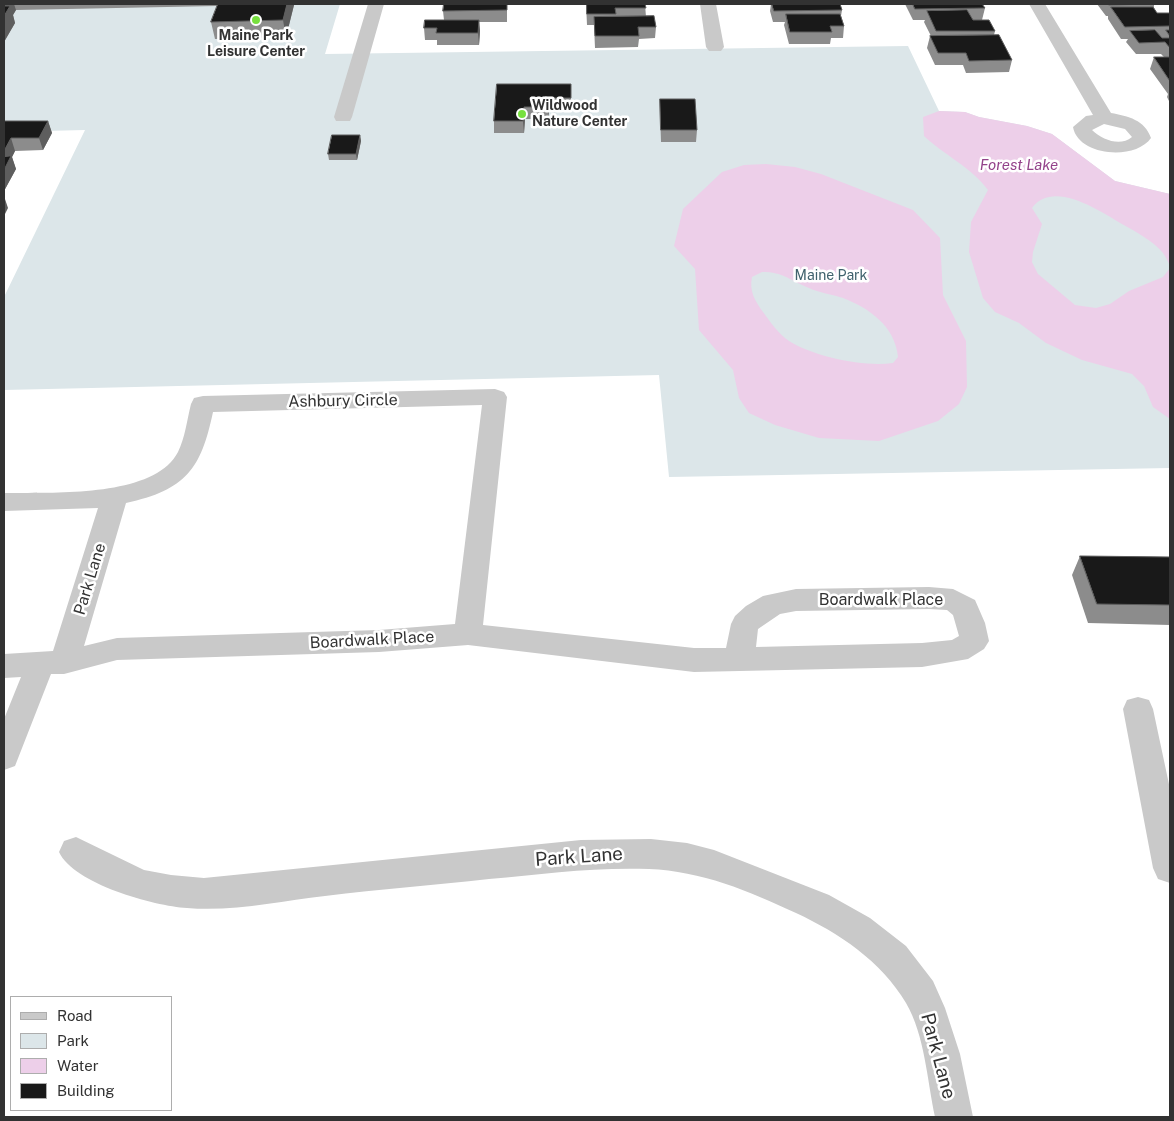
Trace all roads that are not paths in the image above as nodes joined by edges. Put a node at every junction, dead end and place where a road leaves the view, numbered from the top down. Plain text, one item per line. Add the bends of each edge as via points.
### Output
1 (376, 4) edge
2 (708, 4) edge
3 (1038, 4) edge
4 (716, 47) dead end
5 (343, 118) dead end
6 (1104, 118) dead end
7 (115, 497) junction
8 (4, 502) edge
9 (468, 634) junction
10 (740, 658) junction
11 (53, 663) junction
12 (4, 666) edge
13 (1138, 709) dead end
14 (4, 757) edge
15 (76, 852) dead end
16 (1170, 868) edge
17 (954, 1117) edge

1 - 5 street
2 - 4 street
3 - 6 street
7 - 8 street, Ashbury Circle
7 - 9 street, Ashbury Circle via 170,477 187,458 203,404 495,397
7 - 11 street, Park Lane
9 - 10 street, Boardwalk Place via 694,660
9 - 11 street, Boardwalk Place via 379,641 117,649
10 - 10 street, Boardwalk Place via 922,655 958,651 974,641 972,623 965,608 952,600 796,600 773,604 745,624
11 - 12 street, Boardwalk Place
11 - 14 street, Park Lane
13 - 16 street
15 - 17 street, Park Lane via 123,880 171,891 218,894 567,856 676,856 722,868 799,897 861,932 896,958 920,992 936,1033

